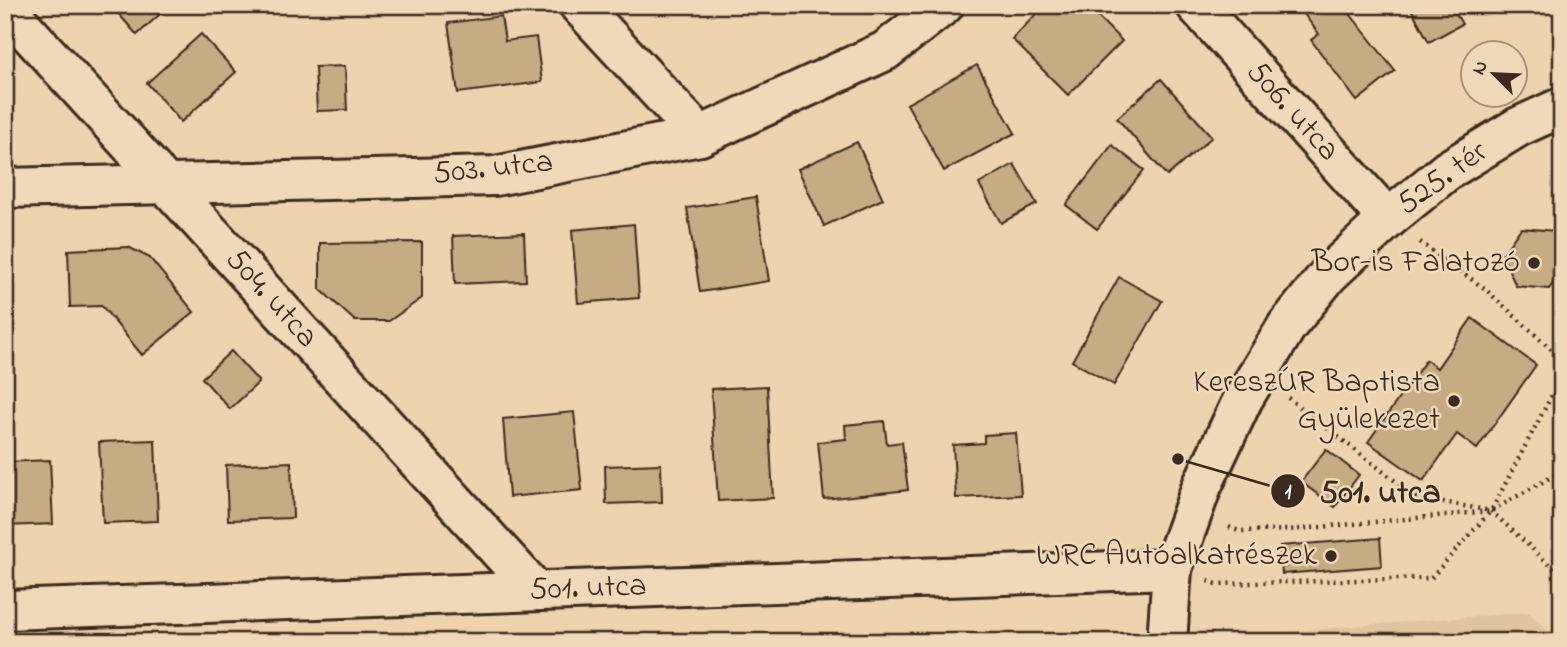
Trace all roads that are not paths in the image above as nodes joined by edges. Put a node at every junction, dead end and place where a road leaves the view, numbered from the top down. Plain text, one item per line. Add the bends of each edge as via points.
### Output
1 (579, 5) edge
2 (944, 5) edge
3 (1196, 5) edge
4 (5, 7) edge
5 (1562, 107) edge
6 (700, 136) junction
7 (165, 183) junction
8 (5, 188) edge
9 (1388, 219) junction
10 (1172, 569) junction
11 (536, 591) junction
12 (5, 610) edge
13 (1167, 642) edge

1 - 6 street
2 - 6 street, 503. utca via 885,51
3 - 9 street, 506. utca
4 - 7 street, 504. utca
5 - 9 street, 525. tér via 1518,127 1448,170
6 - 7 street, 503. utca via 495,176
7 - 8 street, 503. utca
7 - 11 street, 504. utca
9 - 10 street, 525. tér via 1328,275 1287,326 1257,374 1202,486
10 - 11 street, 501. utca
10 - 13 street, 525. tér
11 - 12 street, 501. utca

